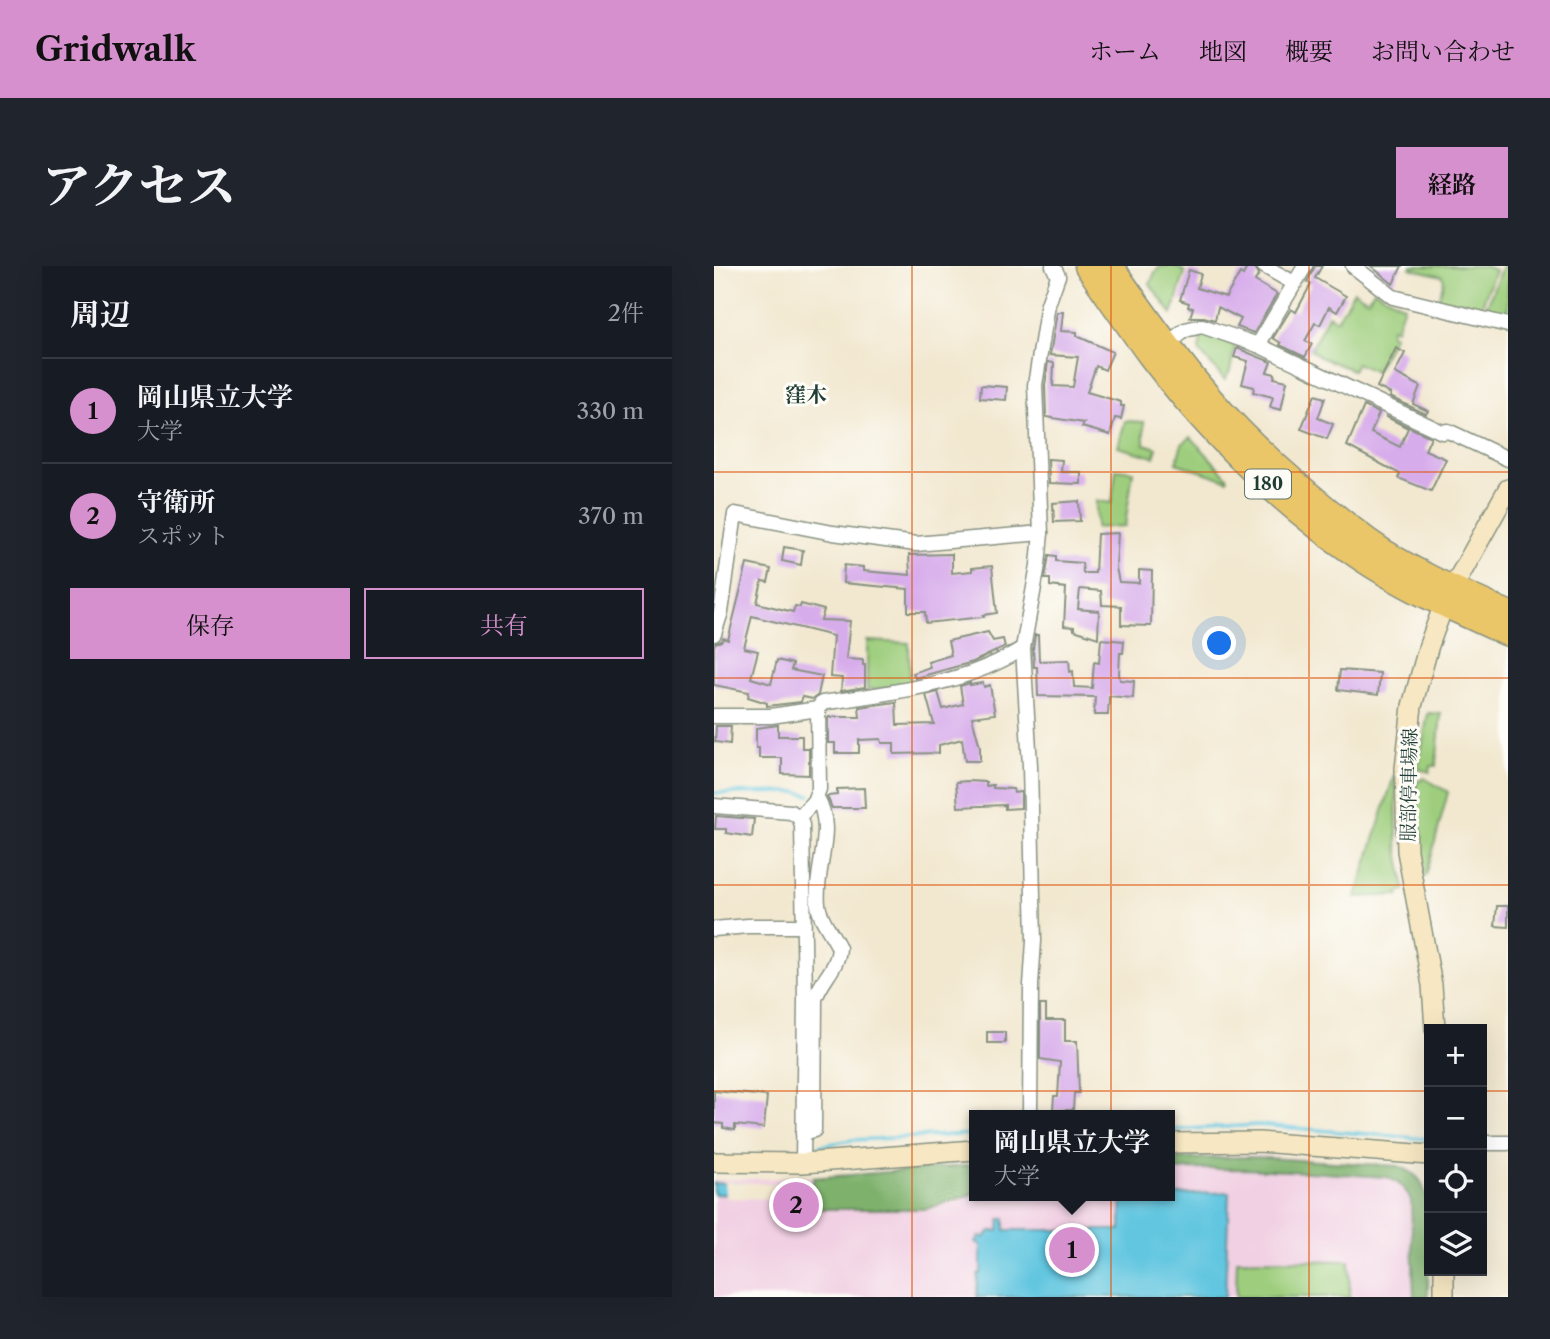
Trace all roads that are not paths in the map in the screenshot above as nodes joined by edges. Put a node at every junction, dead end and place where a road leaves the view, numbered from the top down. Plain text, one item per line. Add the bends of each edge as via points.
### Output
1 (1053, 266) edge
2 (1087, 266) edge
3 (1111, 266) edge
4 (1264, 266) edge
5 (1305, 266) edge
6 (1353, 266) edge
7 (1294, 284) junction
8 (1508, 325) edge
9 (1167, 345) junction
10 (1258, 345) junction
11 (1508, 459) edge
12 (1508, 489) edge
13 (1041, 533) junction
14 (1448, 596) junction
15 (1508, 613) edge
16 (714, 634) edge
17 (1508, 634) edge
18 (1023, 648) junction
19 (818, 709) junction
20 (714, 716) edge
21 (813, 800) junction
22 (714, 806) edge
23 (799, 817) junction
24 (803, 926) junction
25 (714, 929) edge
26 (810, 999) junction
27 (1435, 1024) edge
28 (1030, 1110) edge
29 (1175, 1143) edge
30 (1487, 1143) edge
31 (1508, 1143) edge
32 (969, 1150) edge
33 (1424, 1155) edge
34 (714, 1162) edge
35 (803, 1163) junction
36 (1444, 1276) edge
37 (1444, 1297) edge

1 - 13 street via 1058,276 1048,304 1035,385
2 - 14 highway, 180 via 1200,416 1269,485 1359,557
3 - 9 highway, 180
4 - 7 street
5 - 7 street
6 - 8 street via 1393,297
7 - 10 street
9 - 10 street via 1185,330 1202,326
9 - 14 highway, 180 via 1209,398 1281,469 1368,541
10 - 11 street
12 - 14 street, 服部停車場線
13 - 16 street via 916,544 734,513
13 - 18 street
14 - 15 highway, 180
14 - 17 highway, 180
14 - 27 street, 服部停車場線 via 1412,706 1405,769 1408,851
18 - 19 street via 984,668 923,687 822,703
18 - 28 street via 1034,941
19 - 20 street via 771,716
19 - 21 street via 819,789
21 - 23 street
21 - 26 street via 823,813 825,829 818,906 839,948 834,966
22 - 23 street via 791,812
23 - 24 street
24 - 25 street
24 - 26 street
26 - 35 street
29 - 33 street via 1259,1142
30 - 31 street
32 - 35 street
34 - 35 street
36 - 37 street

